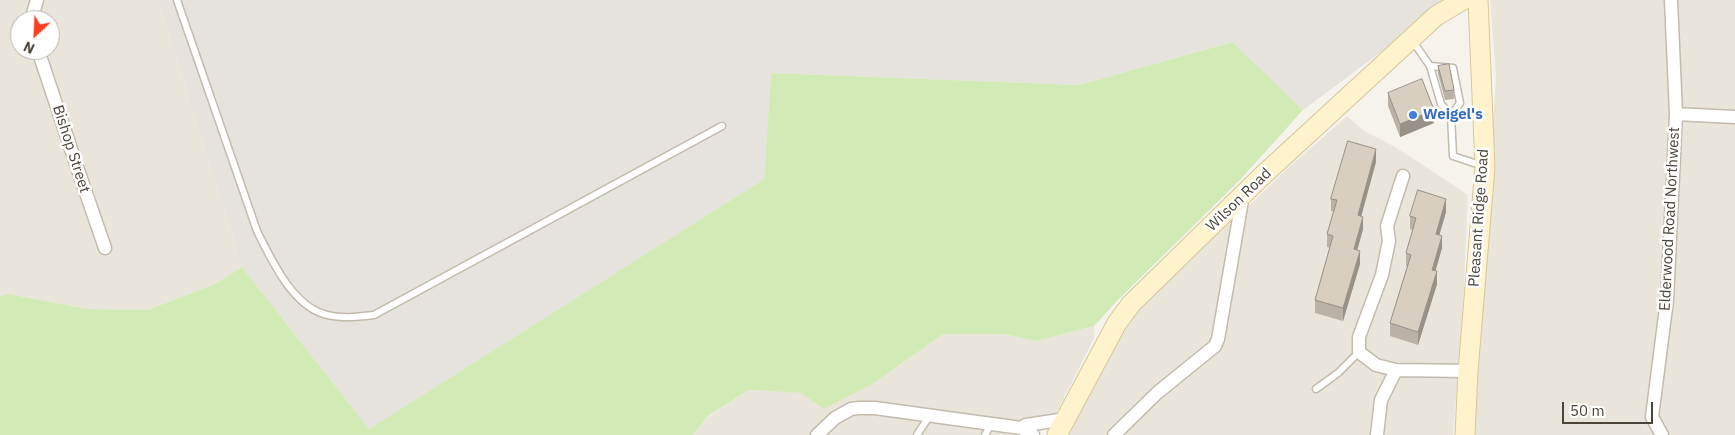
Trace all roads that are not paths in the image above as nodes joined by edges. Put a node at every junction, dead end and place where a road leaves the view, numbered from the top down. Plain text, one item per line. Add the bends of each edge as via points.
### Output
1 (177, 0) edge
2 (1463, 0) edge
3 (1478, 0) edge
4 (1671, 0) edge
5 (1412, 38) junction
6 (41, 60) edge
7 (1430, 66) junction
8 (1676, 114) junction
9 (1451, 115) junction
10 (1735, 117) edge
11 (722, 126) dead end
12 (1485, 167) junction
13 (1402, 176) dead end
14 (1243, 195) junction
15 (105, 248) dead end
16 (1359, 352) junction
17 (1396, 370) junction
18 (1468, 371) junction
19 (1316, 389) dead end
20 (930, 415) junction
21 (1066, 418) junction
22 (1021, 428) junction
23 (988, 429) edge
24 (817, 435) edge
25 (917, 435) edge
26 (1033, 435) edge
27 (1057, 435) edge
28 (1114, 435) edge
29 (1377, 435) edge
30 (1465, 435) edge
31 (1662, 435) edge

1 - 11 lane via 257,231 275,268 304,304 323,314 346,317 374,315
2 - 5 street, Wilson Road via 1436,16
3 - 12 street, Pleasant Ridge Road
4 - 8 street, Elderwood Road Northwest
5 - 7 lane
5 - 14 street, Wilson Road
6 - 15 street, Bishop Street
7 - 9 lane via 1441,104
7 - 9 lane via 1453,68 1460,103
8 - 10 street
8 - 31 street, Elderwood Road Northwest via 1668,300 1652,417
9 - 12 lane via 1453,156
12 - 18 street, Pleasant Ridge Road
13 - 16 street via 1387,226 1389,241 1382,275 1359,337
14 - 21 street, Wilson Road via 1131,304 1117,323
14 - 28 street via 1215,346 1157,393
16 - 17 street via 1376,365
16 - 19 lane
17 - 18 street
17 - 29 street via 1381,400
18 - 30 street, Pleasant Ridge Road
20 - 23 street
20 - 24 street via 875,408 851,409 835,418
20 - 25 lane
21 - 22 street
21 - 27 street, Wilson Road
22 - 23 street
22 - 26 street

